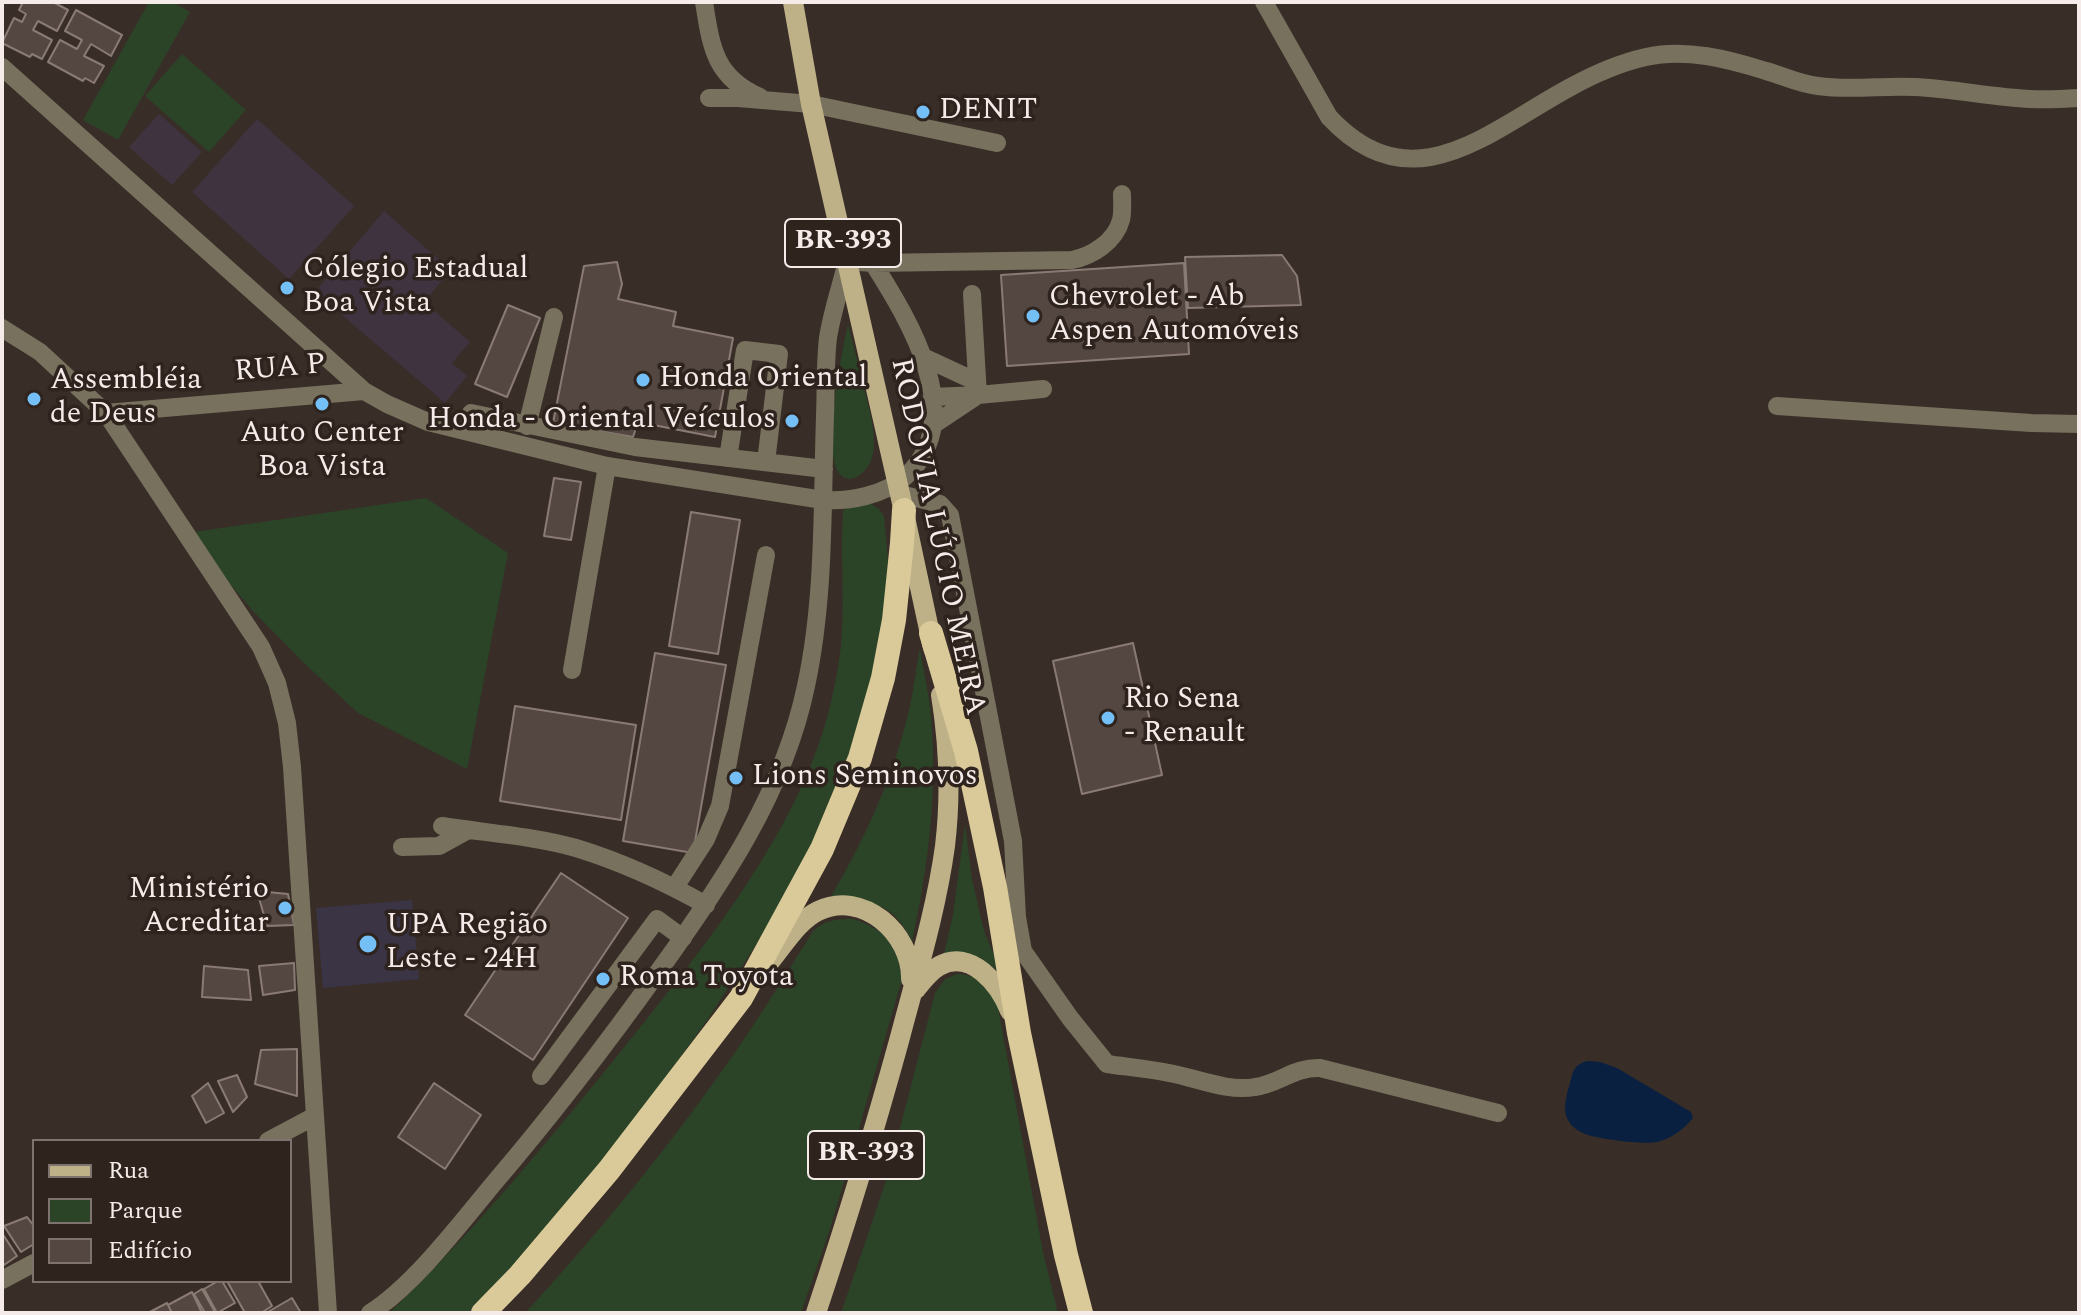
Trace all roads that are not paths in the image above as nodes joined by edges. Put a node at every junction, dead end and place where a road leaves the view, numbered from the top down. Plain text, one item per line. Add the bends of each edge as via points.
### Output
1 (704, 2) edge
2 (793, 2) edge
3 (1264, 2) edge
4 (2, 67) edge
5 (709, 98) dead end
6 (2079, 98) edge
7 (766, 100) junction
8 (811, 104) junction
9 (997, 143) dead end
10 (1122, 194) dead end
11 (847, 261) junction
12 (873, 263) junction
13 (972, 294) dead end
14 (554, 317) dead end
15 (2, 328) edge
16 (923, 357) junction
17 (977, 388) junction
18 (1043, 389) dead end
19 (364, 391) junction
20 (932, 397) junction
21 (1777, 406) dead end
22 (106, 413) junction
23 (471, 413) dead end
24 (2079, 424) edge
25 (933, 425) junction
26 (527, 426) junction
27 (728, 458) junction
28 (766, 462) junction
29 (607, 466) junction
30 (824, 469) junction
31 (900, 496) junction
32 (823, 500) junction
33 (766, 555) dead end
34 (931, 633) junction
35 (572, 670) dead end
36 (442, 826) dead end
37 (468, 830) junction
38 (402, 847) dead end
39 (675, 887) junction
40 (706, 905) junction
41 (683, 938) junction
42 (1015, 954) junction
43 (911, 995) junction
44 (741, 998) junction
45 (1019, 1033) junction
46 (541, 1076) dead end
47 (1498, 1113) dead end
48 (315, 1116) junction
49 (272, 1139) edge
50 (32, 1264) edge
51 (2, 1280) edge
52 (328, 1313) edge
53 (370, 1313) edge
54 (483, 1313) edge
55 (816, 1313) edge
56 (1081, 1313) edge

1 - 7 street via 717,61 739,86
2 - 8 main road, RODOVIA LÚCIO MEIRA / BR-393
3 - 6 street via 1329,117 1361,145 1394,158 1458,150 1594,76 1621,64 1670,54 1729,60 1794,82 1843,90 1910,87 2033,100
4 - 19 street
5 - 7 street
7 - 8 street
8 - 9 street
8 - 11 main road, RODOVIA LÚCIO MEIRA / BR-393
10 - 12 street via 1116,232 1082,258
11 - 12 street
11 - 30 street via 828,337
11 - 31 main road, RODOVIA LÚCIO MEIRA / BR-393
12 - 16 street
13 - 17 street
14 - 26 street
15 - 22 street via 40,352
16 - 17 street
16 - 20 street
17 - 18 street
17 - 20 street
17 - 25 street
19 - 22 street, RUA P
19 - 29 street via 428,422
20 - 25 street
21 - 24 street
22 - 48 street via 261,647 277,683 292,767
23 - 26 street
25 - 31 street
26 - 27 street
27 - 28 street
27 - 28 street via 745,350 779,354
28 - 30 street
29 - 32 street
29 - 35 street
30 - 32 street
31 - 32 street
31 - 34 main road, RODOVIA LÚCIO MEIRA / BR-393
31 - 42 street via 940,504 950,515 1013,841
31 - 44 highway via 902,543 894,620 860,758 822,849
32 - 40 street via 813,654 797,725 769,795
33 - 39 street via 720,806
34 - 42 highway
34 - 43 main road, RODOVIA LÚCIO MEIRA / BR-393 via 949,766 947,810 938,884
36 - 37 street
37 - 38 street via 439,846
37 - 39 street via 575,848
39 - 40 street
40 - 41 street
41 - 46 street via 657,919
41 - 53 street via 502,1174 418,1271
42 - 45 highway
42 - 47 street via 1107,1064 1238,1087 1256,1087 1305,1067 1320,1068
43 - 44 main road via 909,959 896,933 866,910 837,905 810,915
43 - 45 main road via 939,966 970,965 997,986
43 - 55 main road, RODOVIA LÚCIO MEIRA / BR-393
44 - 54 highway via 609,1170
45 - 56 highway
48 - 49 street
48 - 52 street
50 - 51 street

